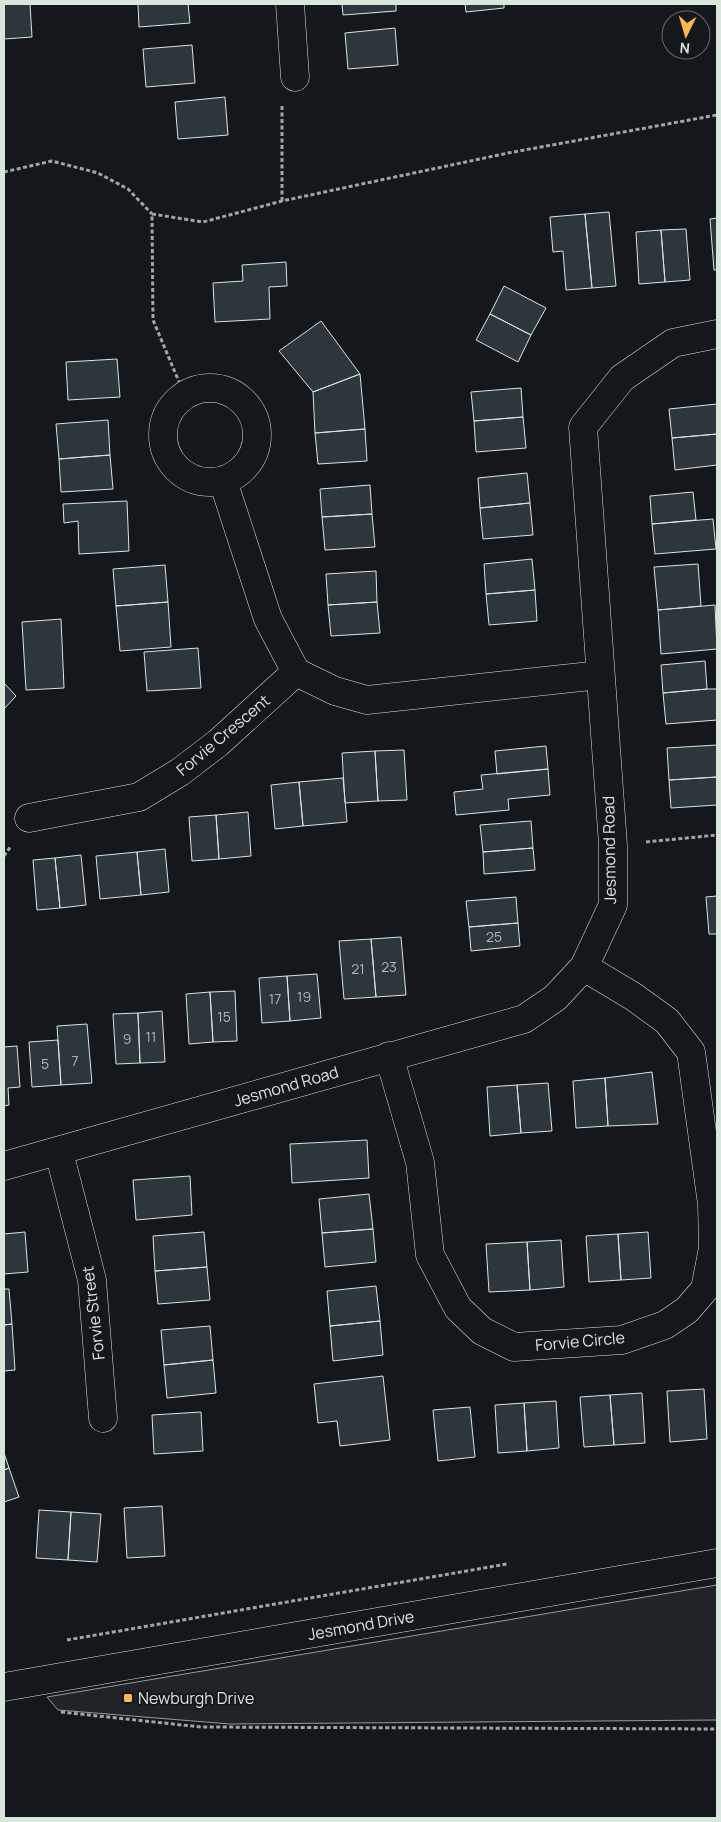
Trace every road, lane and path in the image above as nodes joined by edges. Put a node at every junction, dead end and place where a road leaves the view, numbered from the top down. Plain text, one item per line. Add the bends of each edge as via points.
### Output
1 (290, 4) edge
2 (295, 78) joint
3 (717, 115) edge
4 (4, 172) edge
5 (282, 201) junction
6 (152, 214) junction
7 (717, 334) edge
8 (185, 396) junction
9 (223, 481) junction
10 (296, 672) junction
11 (600, 675) junction
12 (29, 818) dead end
13 (717, 835) edge
14 (613, 845) junction
15 (584, 967) junction
16 (389, 1056) junction
17 (60, 1152) junction
18 (4, 1166) edge
19 (103, 1418) dead end
20 (508, 1563) dead end
21 (717, 1564) edge
22 (61, 1641) dead end
23 (8, 1686) edge
24 (717, 1729) edge

1 - 2 street
2 - 5 path via 282,106
3 - 5 path via 508,152
4 - 6 path via 52,161 98,173 128,189
5 - 6 path via 203,222
6 - 8 path via 153,320
7 - 11 street, Jesmond Road via 674,343 622,378 584,427
8 - 9 street via 166,419 163,433 165,448 181,472 208,482
8 - 9 street via 213,388 228,391 240,398 256,423 258,438 247,465 237,475
9 - 10 street via 268,619
10 - 11 street via 335,691 367,700
10 - 12 street, Forvie Crescent via 218,742 180,772 139,797
11 - 14 street, Jesmond Road
13 - 14 path
14 - 15 street, Jesmond Road via 614,905
15 - 16 street, Jesmond Road via 555,998 524,1019
15 - 16 street, Forvie Circle via 667,1021 691,1052 712,1204 713,1248 705,1289 687,1310 665,1325 622,1340 514,1347 482,1330 458,1308 430,1255 420,1162
16 - 17 street, Jesmond Road
17 - 18 street, Jesmond Road
17 - 19 street, Forvie Street via 92,1280
20 - 22 path
21 - 23 street, Jesmond Drive
23 - 24 path via 54,1711 201,1727

